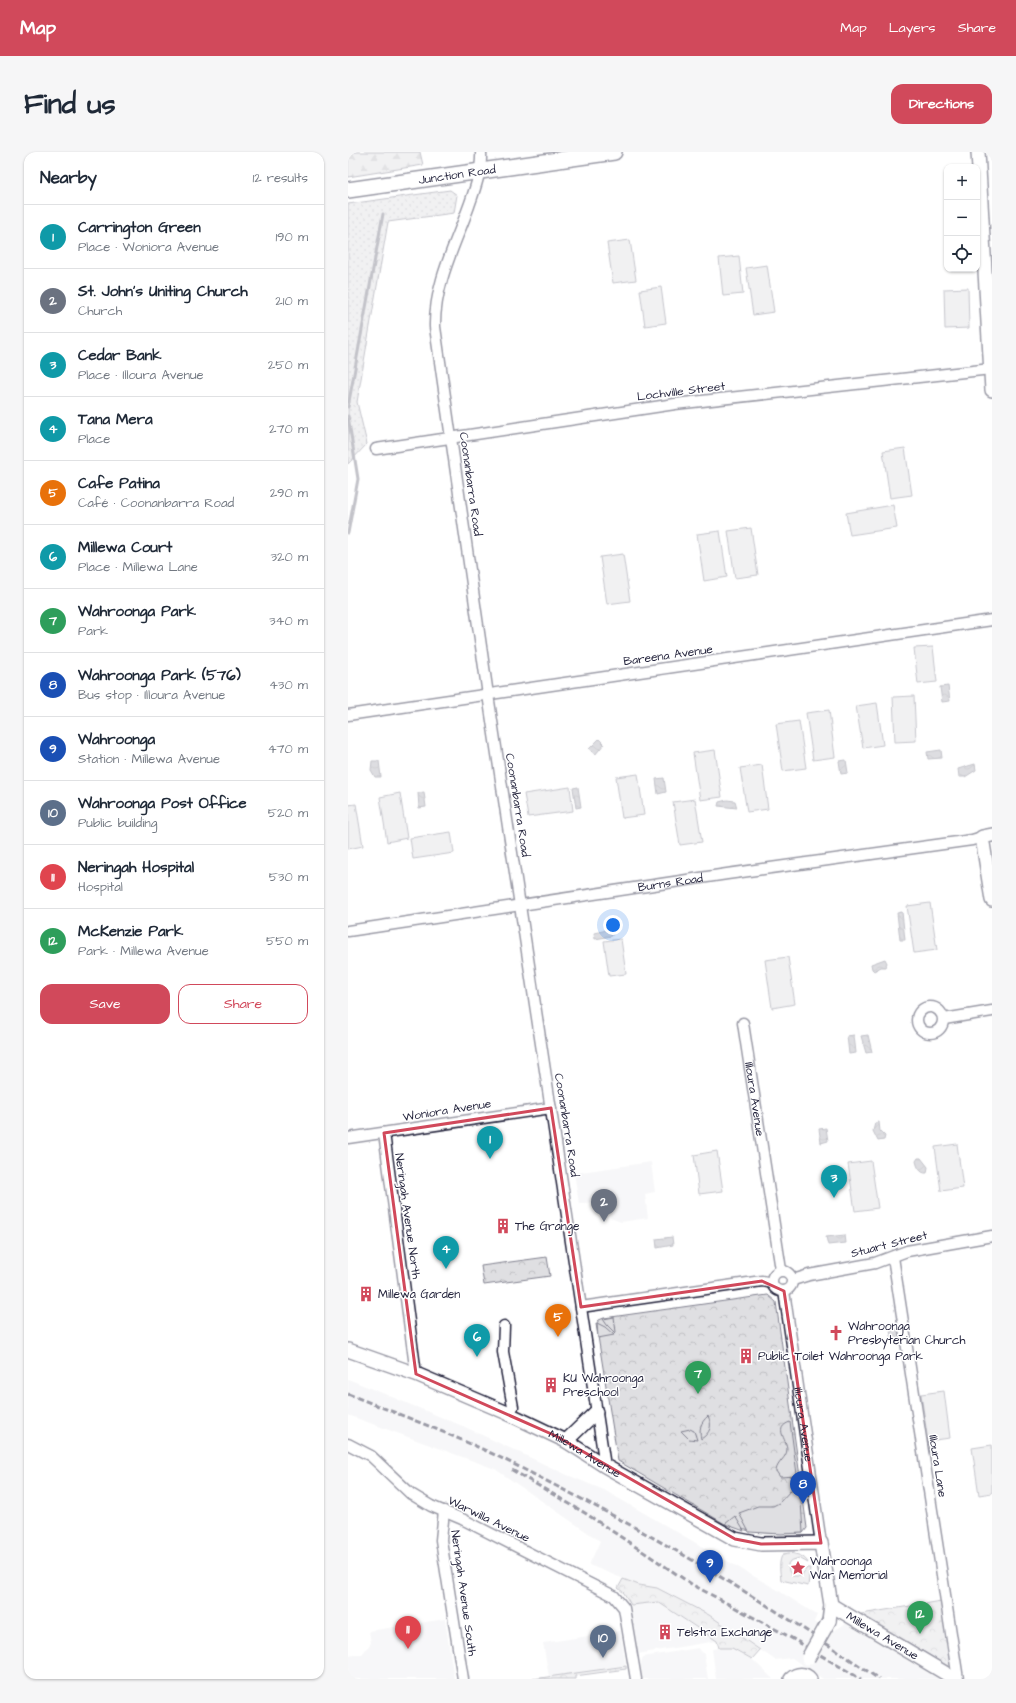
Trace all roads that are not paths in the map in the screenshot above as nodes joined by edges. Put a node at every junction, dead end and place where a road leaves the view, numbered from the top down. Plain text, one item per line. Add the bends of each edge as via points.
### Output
1 (481, 152) edge
2 (614, 152) edge
3 (978, 152) edge
4 (479, 171) junction
5 (348, 190) edge
6 (990, 327) edge
7 (991, 369) junction
8 (992, 390) edge
9 (450, 437) junction
10 (376, 449) dead end
11 (992, 620) edge
12 (488, 694) junction
13 (348, 715) edge
14 (987, 836) edge
15 (992, 900) edge
16 (520, 905) junction
17 (348, 931) edge
18 (992, 1011) edge
19 (944, 1019) dead end
20 (743, 1023) dead end
21 (550, 1108) junction
22 (384, 1133) junction
23 (348, 1138) edge
24 (992, 1236) edge
25 (893, 1257) junction
26 (781, 1270) junction
27 (793, 1280) junction
28 (772, 1283) junction
29 (784, 1291) junction
30 (581, 1307) junction
31 (504, 1326) dead end
32 (348, 1350) edge
33 (416, 1374) junction
34 (596, 1412) junction
35 (509, 1414) junction
36 (566, 1441) junction
37 (348, 1444) edge
38 (605, 1466) junction
39 (444, 1511) junction
40 (821, 1543) junction
41 (831, 1605) junction
42 (797, 1678) edge
43 (463, 1679) edge
44 (636, 1679) edge
45 (955, 1679) edge
46 (958, 1679) edge

1 - 4 street, Coonanbarra Road
2 - 4 main road, Junction Road
3 - 6 street
4 - 5 main road, Junction Road
4 - 9 street, Coonanbarra Road via 441,283 435,310
6 - 7 street
7 - 8 street
7 - 9 street, Lochville Street via 675,404
9 - 10 street, Lochville Street
9 - 12 street, Coonanbarra Road
11 - 12 street, Bareena Avenue
12 - 13 street, Bareena Avenue
12 - 16 street, Coonanbarra Road
14 - 15 street
14 - 16 street, Burns Road
16 - 17 street, Burns Road
16 - 21 street, Coonanbarra Road
18 - 19 street
20 - 26 street, Illoura Avenue
21 - 22 street, Woniora Avenue
21 - 30 street, Coonanbarra Road
22 - 23 street, Woniora Avenue
22 - 33 street, Neringah Avenue North
24 - 25 street, Stuart Street via 907,1251
25 - 27 street, Stuart Street
25 - 46 street, Illoura Lane
26 - 27 street via 788,1272
26 - 28 street via 774,1274
27 - 29 street via 790,1288
28 - 29 street via 776,1289
28 - 30 street via 762,1281
29 - 40 street, Illoura Avenue
30 - 34 street, Coonanbarra Road
31 - 35 street via 503,1352 513,1407
32 - 33 street, Millewa Avenue
33 - 35 street, Millewa Avenue
34 - 36 street
34 - 38 street, Coonanbarra Road
35 - 36 street, Millewa Avenue
36 - 38 street, Millewa Avenue
37 - 39 street, Warwilla Avenue via 371,1456 411,1494
38 - 40 street, Millewa Avenue via 735,1539 761,1544
39 - 43 street, Neringah Avenue South via 441,1540
39 - 44 street, Warwilla Avenue via 614,1596 624,1608
40 - 41 street, Illoura Avenue
41 - 42 street, Illoura Avenue, bridge via 829,1621
41 - 45 street, Millewa Avenue

